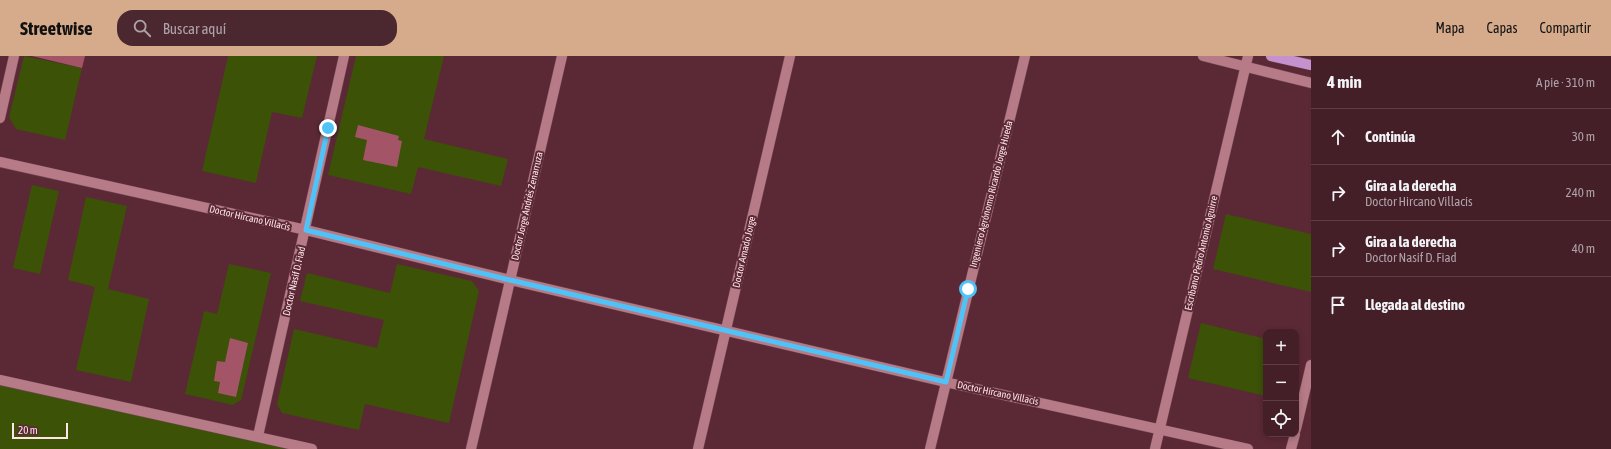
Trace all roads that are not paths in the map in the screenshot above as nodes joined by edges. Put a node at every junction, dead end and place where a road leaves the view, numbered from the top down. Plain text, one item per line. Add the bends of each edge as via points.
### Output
1 (14, 56) edge
2 (344, 56) edge
3 (562, 56) edge
4 (790, 56) edge
5 (1025, 56) edge
6 (1203, 56) edge
7 (1271, 56) edge
8 (1247, 61) edge
9 (1311, 65) edge
10 (1311, 83) edge
11 (0, 118) edge
12 (0, 162) edge
13 (306, 230) junction
14 (510, 280) junction
15 (726, 330) junction
16 (1311, 365) edge
17 (0, 380) edge
18 (946, 382) junction
19 (1299, 416) edge
20 (1159, 428) junction
21 (258, 436) junction
22 (1294, 437) edge
23 (312, 449) edge
24 (471, 449) edge
25 (698, 449) edge
26 (930, 449) edge
27 (1155, 449) edge
28 (1248, 449) edge
29 (1291, 449) edge

1 - 11 street
2 - 13 street, Doctor Nasif D. Fiad
3 - 14 street, Doctor Jorge Andrés Zenarruza
4 - 15 street, Doctor Amado Jorge
5 - 18 street, Ingeniero Agrónomo Ricardo Jorge Hueda
6 - 8 street
7 - 9 main road
8 - 10 street
8 - 20 street, Escribano Pedro Antonio Aguirre
12 - 13 street, Doctor Hircano Villacís
13 - 14 street, Doctor Hircano Villacís
13 - 21 street, Doctor Nasif D. Fiad
14 - 15 street, Doctor Hircano Villacís
14 - 24 street, Doctor Jorge Andrés Zenarruza
15 - 18 street, Doctor Hircano Villacís
15 - 25 street, Doctor Amado Jorge
16 - 19 street
17 - 21 street
18 - 20 street, Doctor Hircano Villacís
18 - 26 street, Ingeniero Agrónomo Ricardo Jorge Hueda
20 - 27 street, Escribano Pedro Antonio Aguirre
20 - 28 street, Doctor Hircano Villacís
21 - 23 street
22 - 29 street

